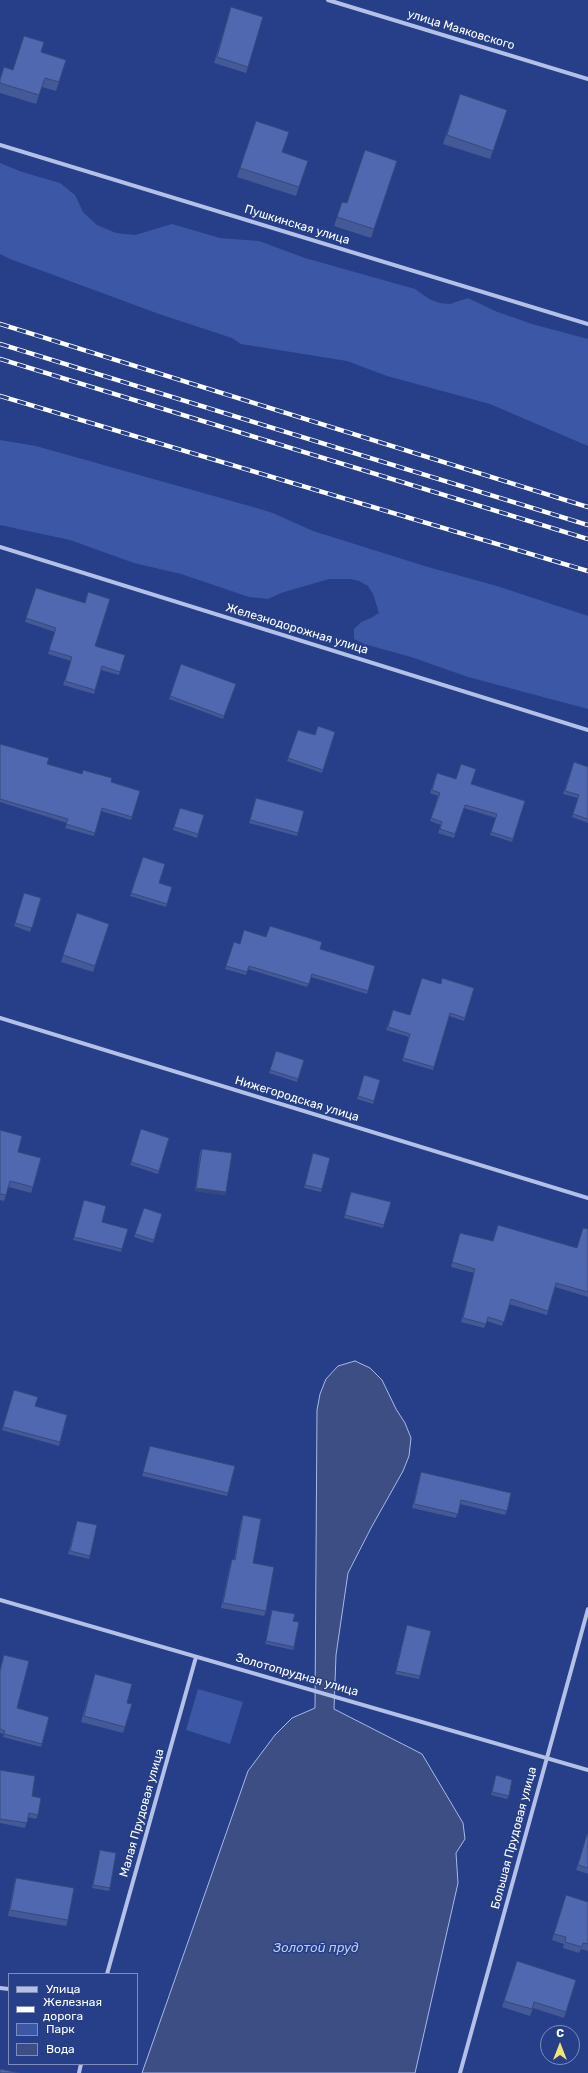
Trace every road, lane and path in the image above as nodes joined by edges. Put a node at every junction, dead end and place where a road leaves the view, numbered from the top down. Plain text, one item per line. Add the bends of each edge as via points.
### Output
1 (328, 0) edge
2 (588, 79) edge
3 (0, 145) edge
4 (588, 324) edge
5 (0, 547) edge
6 (588, 730) edge
7 (0, 1018) edge
8 (588, 1198) edge
9 (0, 1600) edge
10 (588, 1609) edge
11 (196, 1657) junction
12 (547, 1758) junction
13 (588, 1770) edge
14 (108, 1973) edge
15 (460, 2073) edge

1 - 2 street, улица Маяковского
3 - 4 street, Пушкинская улица
5 - 6 street, Железнодорожная улица
7 - 8 street, Нижегородская улица
9 - 11 street, Золотопрудная улица
10 - 12 street, Большая Прудовая улица
11 - 12 street, Золотопрудная улица
11 - 14 street, Малая Прудовая улица
12 - 13 street, Золотопрудная улица
12 - 15 street, Большая Прудовая улица

